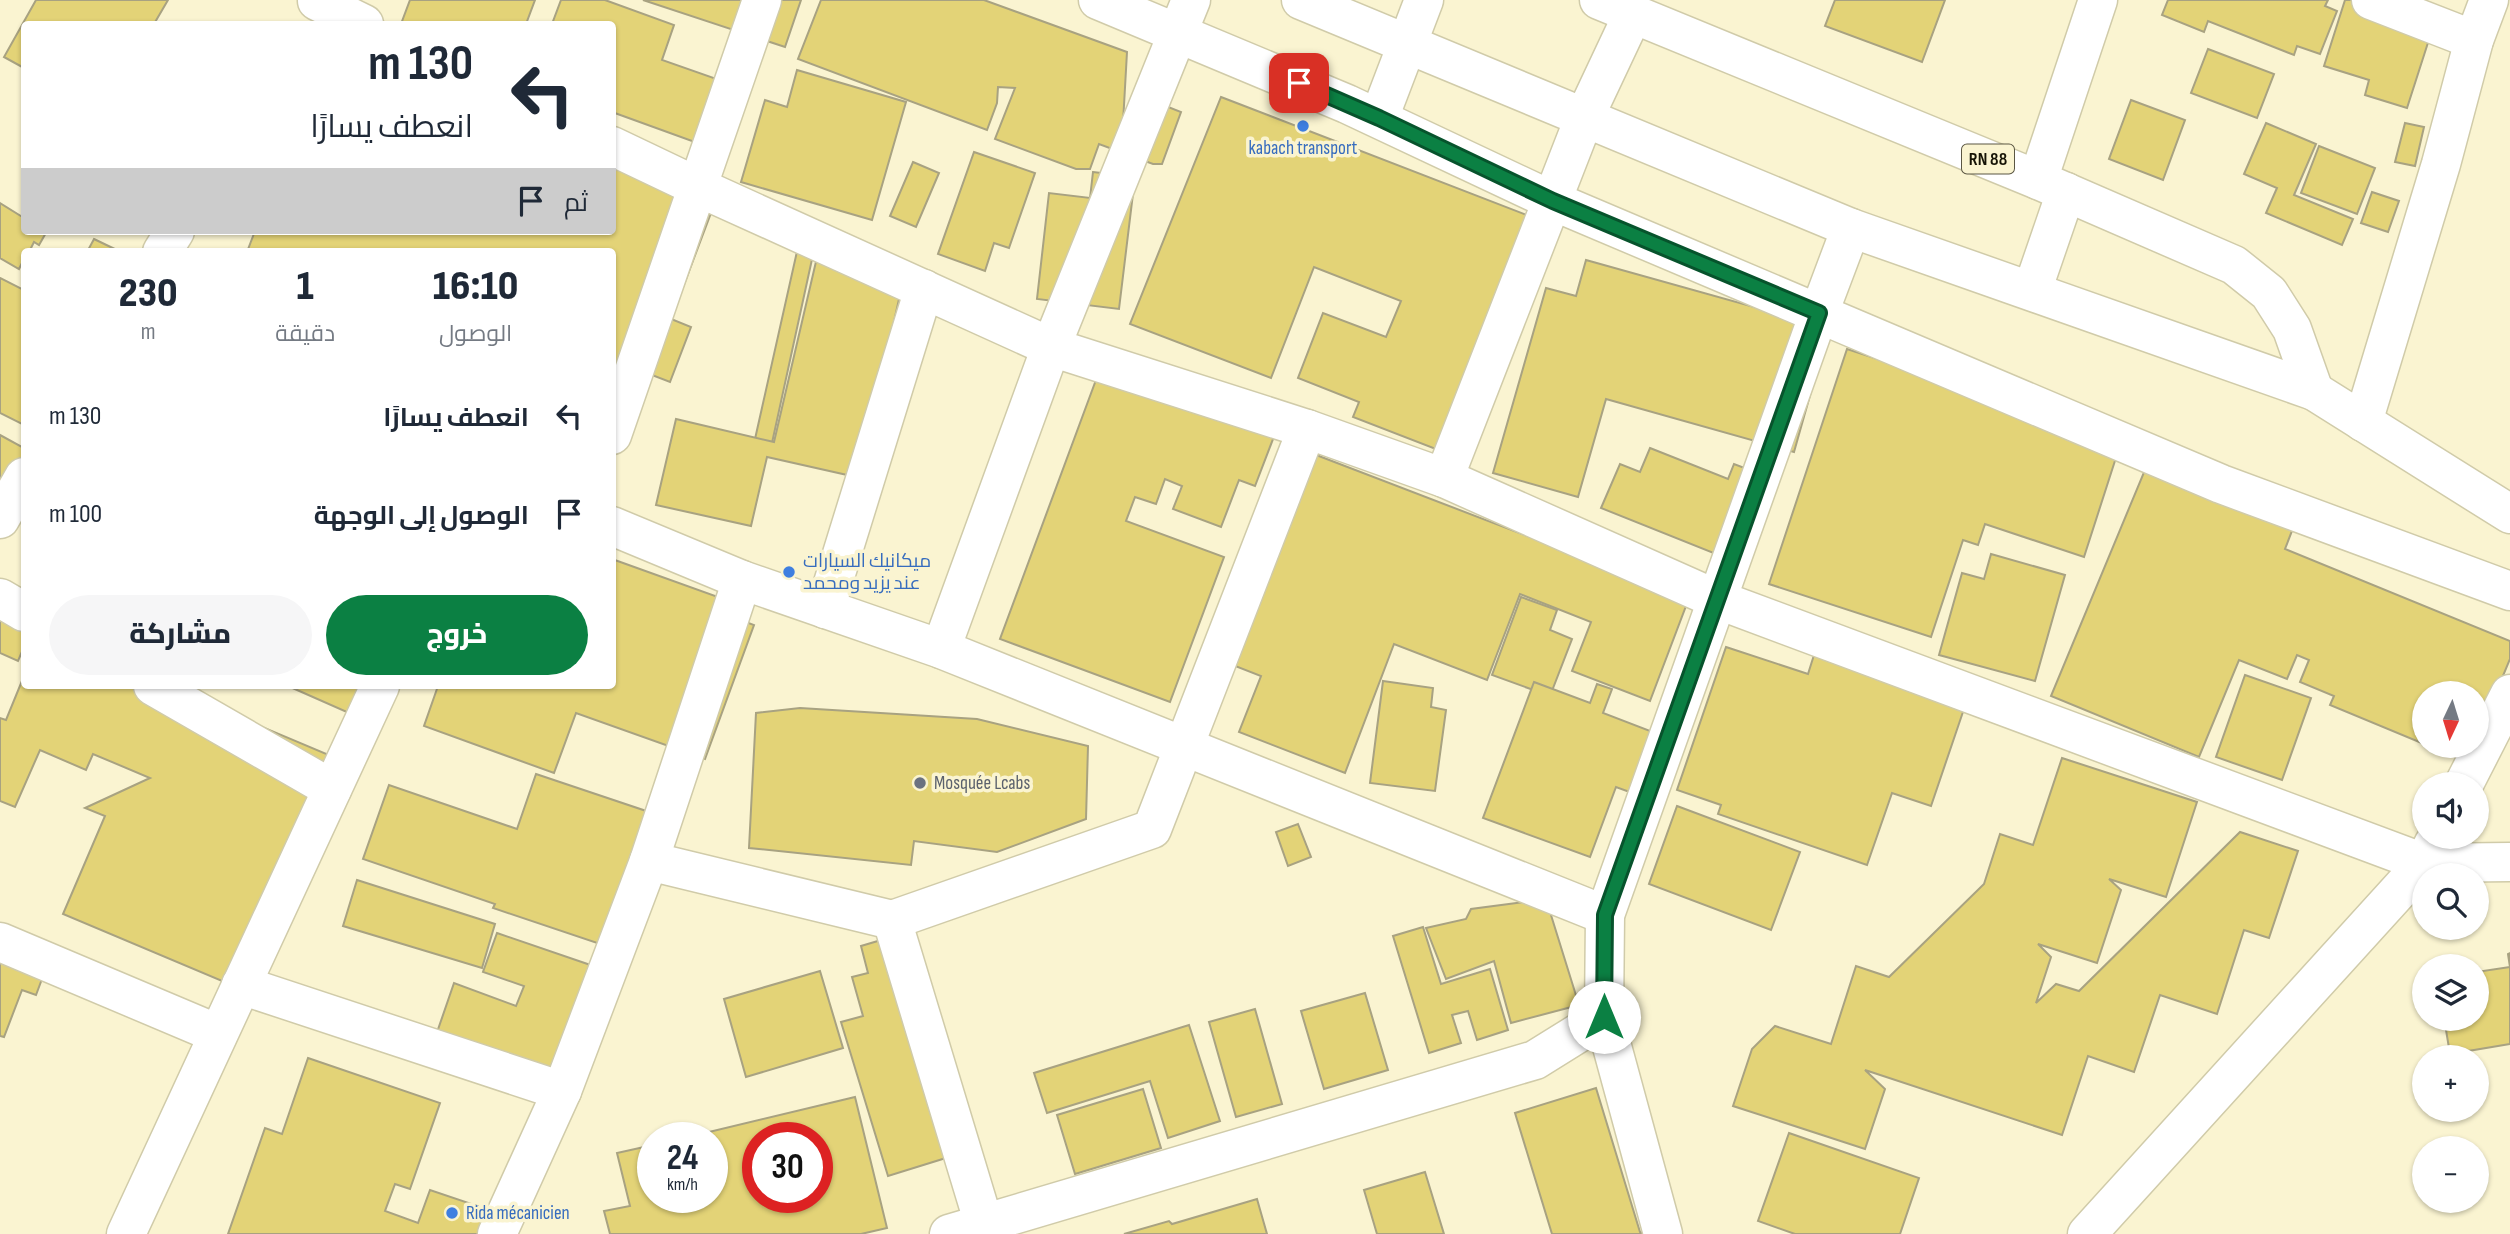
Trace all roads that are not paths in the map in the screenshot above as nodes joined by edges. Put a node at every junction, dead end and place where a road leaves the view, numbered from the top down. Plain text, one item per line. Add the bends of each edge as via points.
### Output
1 (762, 0) edge
2 (1098, 0) edge
3 (1301, 0) edge
4 (1424, 0) edge
5 (1599, 0) edge
6 (2098, 0) edge
7 (2371, 0) edge
8 (2489, 0) edge
9 (312, 9) edge
10 (1633, 14) junction
11 (1184, 17) edge
12 (354, 21) edge
13 (2474, 40) junction
14 (1406, 44) junction
15 (1586, 116) junction
16 (1379, 118) junction
17 (616, 148) edge
18 (2052, 186) junction
19 (698, 187) junction
20 (1553, 201) junction
21 (1851, 228) junction
22 (924, 289) junction
23 (2032, 291) junction
24 (1819, 313) junction
25 (1051, 347) junction
26 (2314, 391) junction
27 (2363, 422) junction
28 (616, 423) edge
29 (1307, 429) junction
30 (1444, 478) junction
31 (21, 482) edge
32 (2510, 514) edge
33 (0, 519) edge
34 (616, 528) edge
35 (742, 580) junction
36 (2510, 591) edge
37 (0, 598) edge
38 (1716, 599) junction
39 (825, 609) junction
40 (21, 610) edge
41 (941, 649) junction
42 (158, 689) edge
43 (379, 689) edge
44 (2510, 694) edge
45 (1181, 748) junction
46 (2470, 772) edge
47 (332, 789) junction
48 (2430, 850) edge
49 (649, 861) junction
50 (2510, 862) edge
51 (1605, 915) junction
52 (892, 920) junction
53 (0, 942) edge
54 (241, 985) junction
55 (1604, 1017) junction
56 (218, 1034) junction
57 (562, 1091) junction
58 (973, 1230) edge
59 (126, 1234) edge
60 (497, 1234) edge
61 (1662, 1234) edge
62 (2087, 1234) edge

1 - 19 street
2 - 11 street
3 - 14 street
4 - 14 street
5 - 10 street, RN 88
6 - 18 street
7 - 13 street
8 - 13 street
9 - 12 street
10 - 15 street
10 - 18 street, RN 88
11 - 16 street
11 - 25 street
13 - 27 street
14 - 15 street
14 - 16 street
15 - 20 street
15 - 21 street
16 - 20 street
17 - 19 street
18 - 23 street
18 - 26 street, RN 88 via 2234,265 2269,293 2292,329
19 - 22 street
19 - 28 street
20 - 24 street
20 - 30 street
21 - 23 street
21 - 24 street
22 - 25 street
22 - 39 street
23 - 26 street
24 - 36 street via 2221,484
24 - 38 street
25 - 29 street
25 - 41 street
26 - 27 street
27 - 32 street
29 - 30 street
29 - 45 street
30 - 38 street
31 - 33 street
34 - 35 street
35 - 39 street
35 - 49 street
37 - 40 street
38 - 48 street
38 - 51 street
39 - 41 street
41 - 45 street
42 - 47 street
43 - 47 street
44 - 46 street
45 - 51 street
45 - 52 street via 1152,829
47 - 54 street
48 - 50 street
48 - 62 street
49 - 52 street
49 - 57 street
51 - 55 street
52 - 58 street
53 - 56 street
54 - 56 street
54 - 57 street
55 - 58 street via 1535,1060
55 - 61 street
56 - 59 street
57 - 60 street

